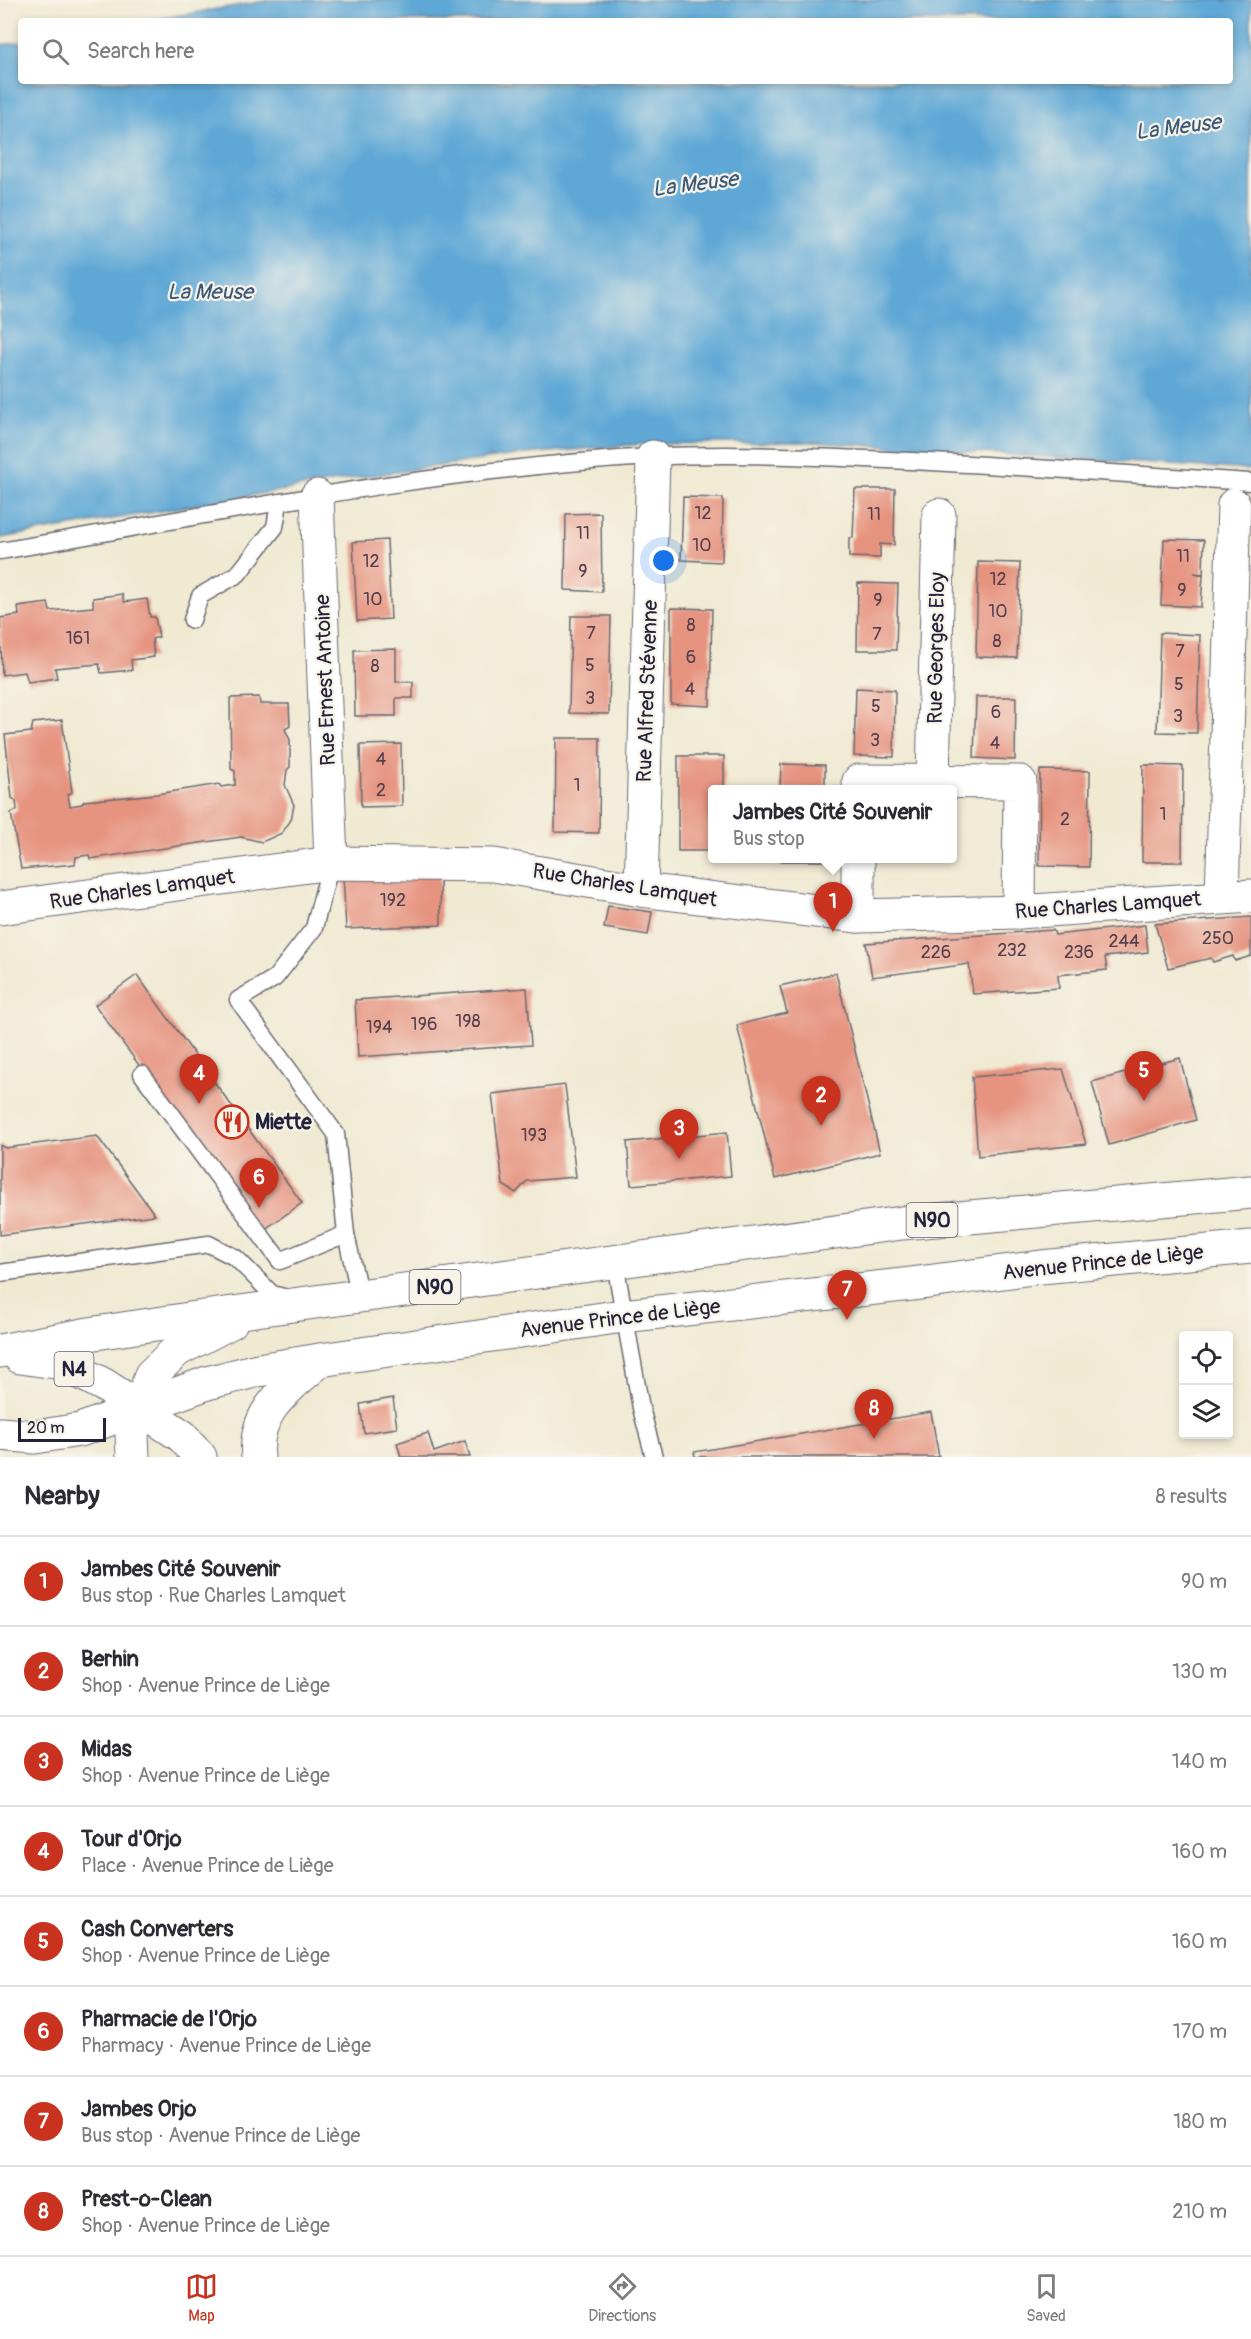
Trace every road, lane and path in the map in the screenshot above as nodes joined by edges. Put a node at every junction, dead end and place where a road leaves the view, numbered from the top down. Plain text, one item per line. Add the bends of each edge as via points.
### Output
1 (653, 457) junction
2 (1243, 494) edge
3 (317, 496) junction
4 (279, 503) junction
5 (939, 515) dead end
6 (0, 550) edge
7 (192, 620) dead end
8 (933, 781) junction
9 (859, 785) edge
10 (332, 863) junction
11 (858, 863) edge
12 (641, 890) junction
13 (1236, 897) edge
14 (0, 908) edge
15 (1019, 912) junction
16 (858, 916) junction
17 (142, 1074) dead end
18 (1251, 1192) edge
19 (346, 1234) junction
20 (1251, 1247) edge
21 (615, 1263) junction
22 (0, 1273) edge
23 (360, 1296) junction
24 (306, 1304) junction
25 (254, 1311) junction
26 (623, 1316) junction
27 (0, 1353) edge
28 (320, 1360) junction
29 (140, 1408) junction
30 (0, 1434) edge
31 (134, 1457) edge
32 (200, 1457) edge
33 (258, 1457) edge
34 (654, 1457) edge

1 - 2 lane via 781,455 970,463
1 - 3 lane via 512,467
1 - 12 main road, Rue Alfred Stévenne
2 - 13 main road
3 - 4 lane
3 - 10 main road, Rue Ernest Antoine
4 - 6 lane
4 - 7 lane via 275,527 238,574 200,596
5 - 8 main road, Rue Georges Eloy
8 - 9 main road via 859,781
8 - 15 main road via 1020,782
10 - 12 main road, Rue Charles Lamquet via 494,865
10 - 14 main road, Rue Charles Lamquet
10 - 19 lane via 314,928 274,978 238,1000 336,1134
11 - 16 main road
12 - 16 main road, Rue Charles Lamquet
13 - 15 main road, Rue Charles Lamquet
15 - 16 main road, Rue Charles Lamquet
17 - 19 lane via 280,1261
18 - 21 main road, N90 via 902,1223
19 - 23 lane
20 - 26 main road, Avenue Prince de Liège via 1041,1267
21 - 23 main road, N90
21 - 26 lane
22 - 24 lane via 209,1244 236,1258 272,1294
23 - 24 main road, N90
24 - 25 main road, N90
25 - 27 main road, N90 via 88,1334
25 - 29 main road via 177,1350 151,1375
26 - 28 main road, Avenue Prince de Liège
26 - 34 lane
27 - 29 main road, N4 via 62,1363
28 - 29 main road, Avenue Prince de Liège via 207,1383
28 - 33 main road via 267,1411 260,1426
29 - 30 main road, Avenue Prince de Liège via 80,1430 35,1437
29 - 31 main road via 132,1434
29 - 32 main road, N4 via 182,1436

